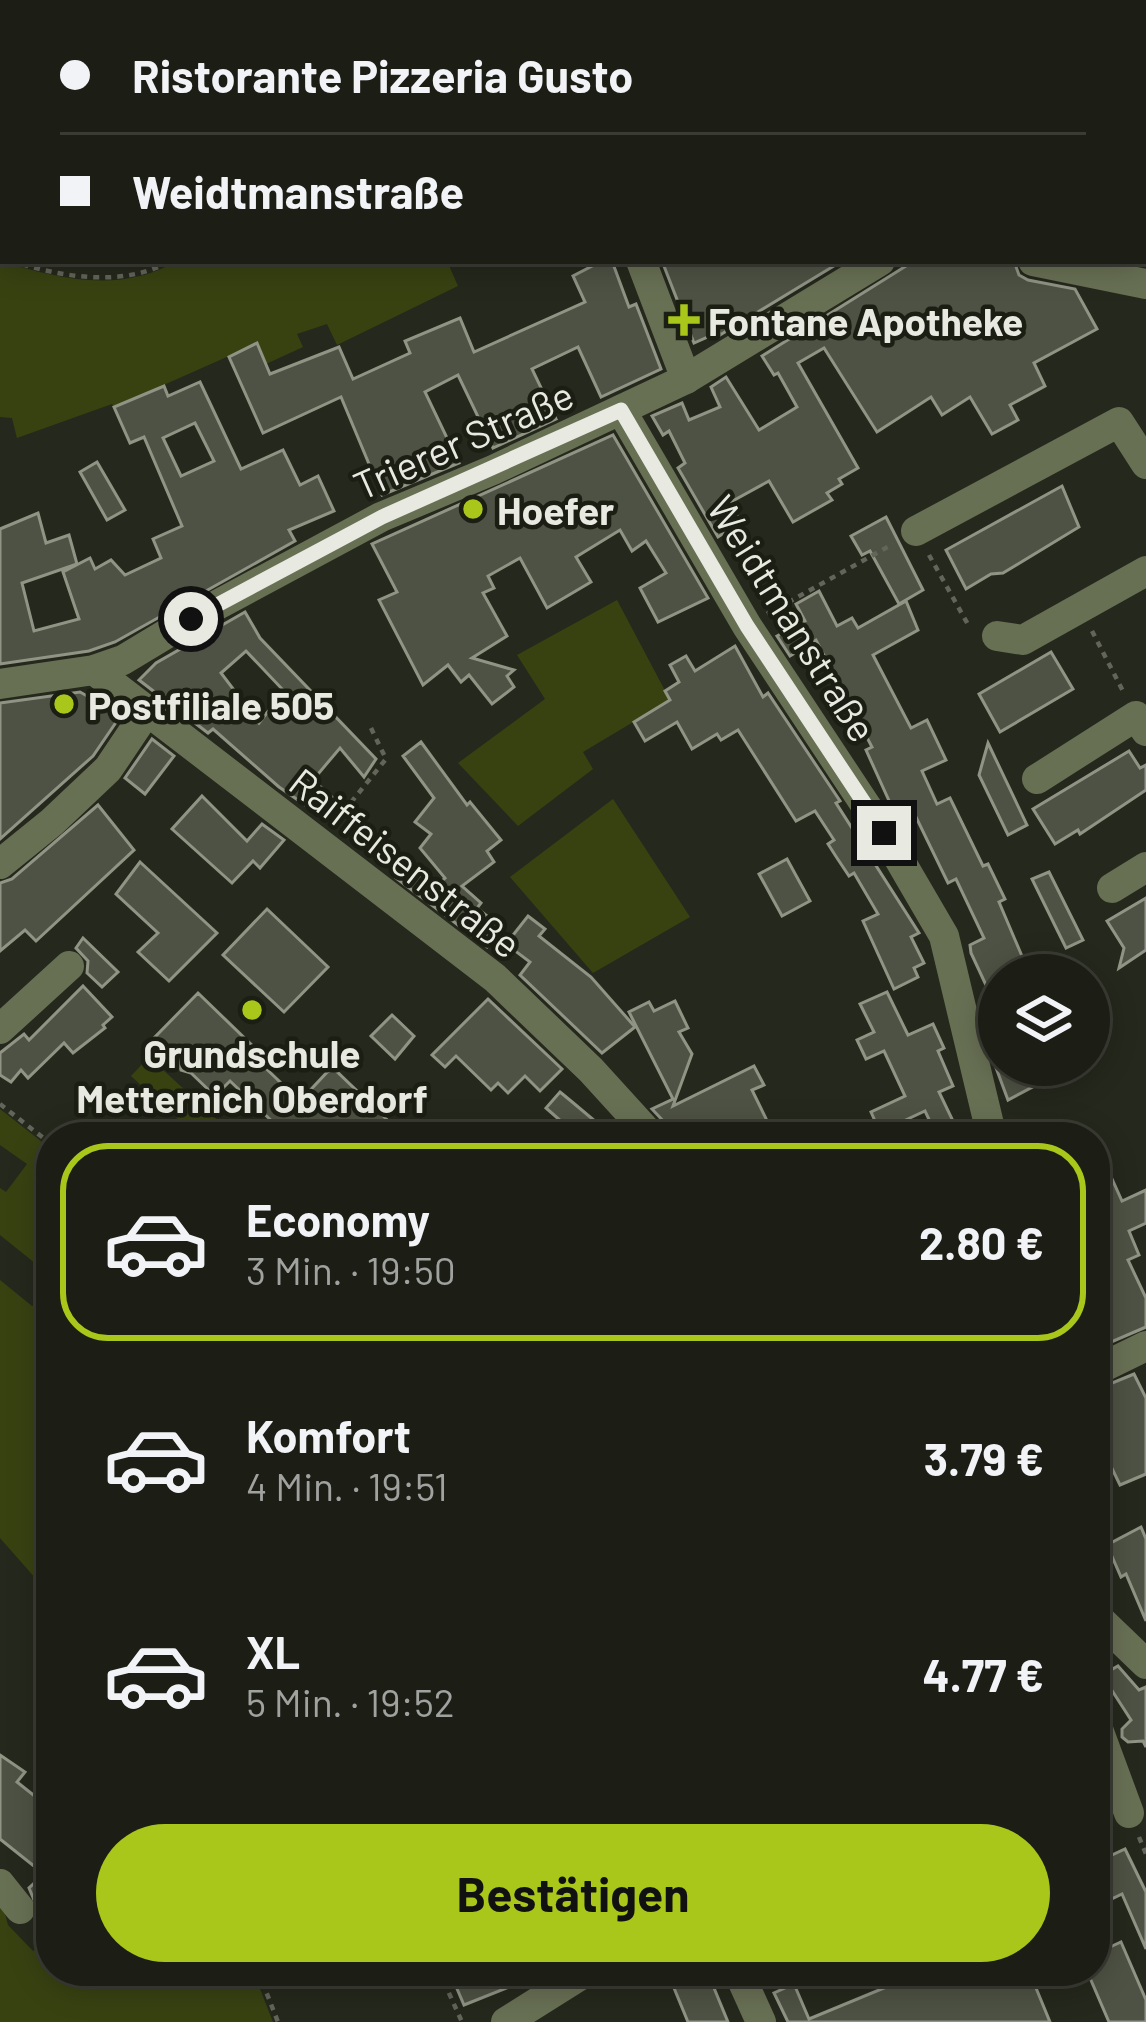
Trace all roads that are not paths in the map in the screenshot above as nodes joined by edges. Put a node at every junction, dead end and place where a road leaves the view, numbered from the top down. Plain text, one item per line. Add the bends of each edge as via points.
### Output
1 (642, 264) edge
2 (875, 264) edge
3 (1049, 264) edge
4 (1146, 284) edge
5 (686, 380) junction
6 (621, 410) junction
7 (1146, 464) edge
8 (916, 531) road end
9 (1146, 571) edge
10 (997, 635) road end
11 (94, 670) junction
12 (0, 684) edge
13 (147, 711) junction
14 (1141, 724) edge
15 (1037, 778) dead end
16 (0, 864) edge
17 (1146, 866) edge
18 (1112, 888) dead end
19 (69, 966) dead end
20 (0, 1029) edge
21 (638, 1122) edge
22 (988, 1122) edge
23 (1146, 1346) edge
24 (1110, 1364) edge
25 (1110, 1629) edge
26 (1146, 1664) edge
27 (1110, 1762) edge
28 (1129, 1813) dead end
29 (0, 1884) edge
30 (20, 1909) dead end
31 (563, 1986) edge
32 (745, 1986) edge
33 (506, 2022) edge
34 (761, 2022) edge

1 - 5 street
2 - 5 street, Trierer Straße
3 - 4 street
5 - 6 street, Trierer Straße
6 - 11 street, Trierer Straße via 382,517
6 - 22 street, Weidtmanstraße via 944,936
7 - 8 street via 1119,422
9 - 10 street via 1023,640
11 - 12 street, Trierer Straße
11 - 13 street, Raiffeisenstraße
13 - 16 street via 108,769
13 - 21 street, Raiffeisenstraße via 495,978
14 - 15 street
17 - 18 street
19 - 20 street
23 - 24 street
25 - 26 street
27 - 28 street
29 - 30 street
31 - 33 street
32 - 34 street

